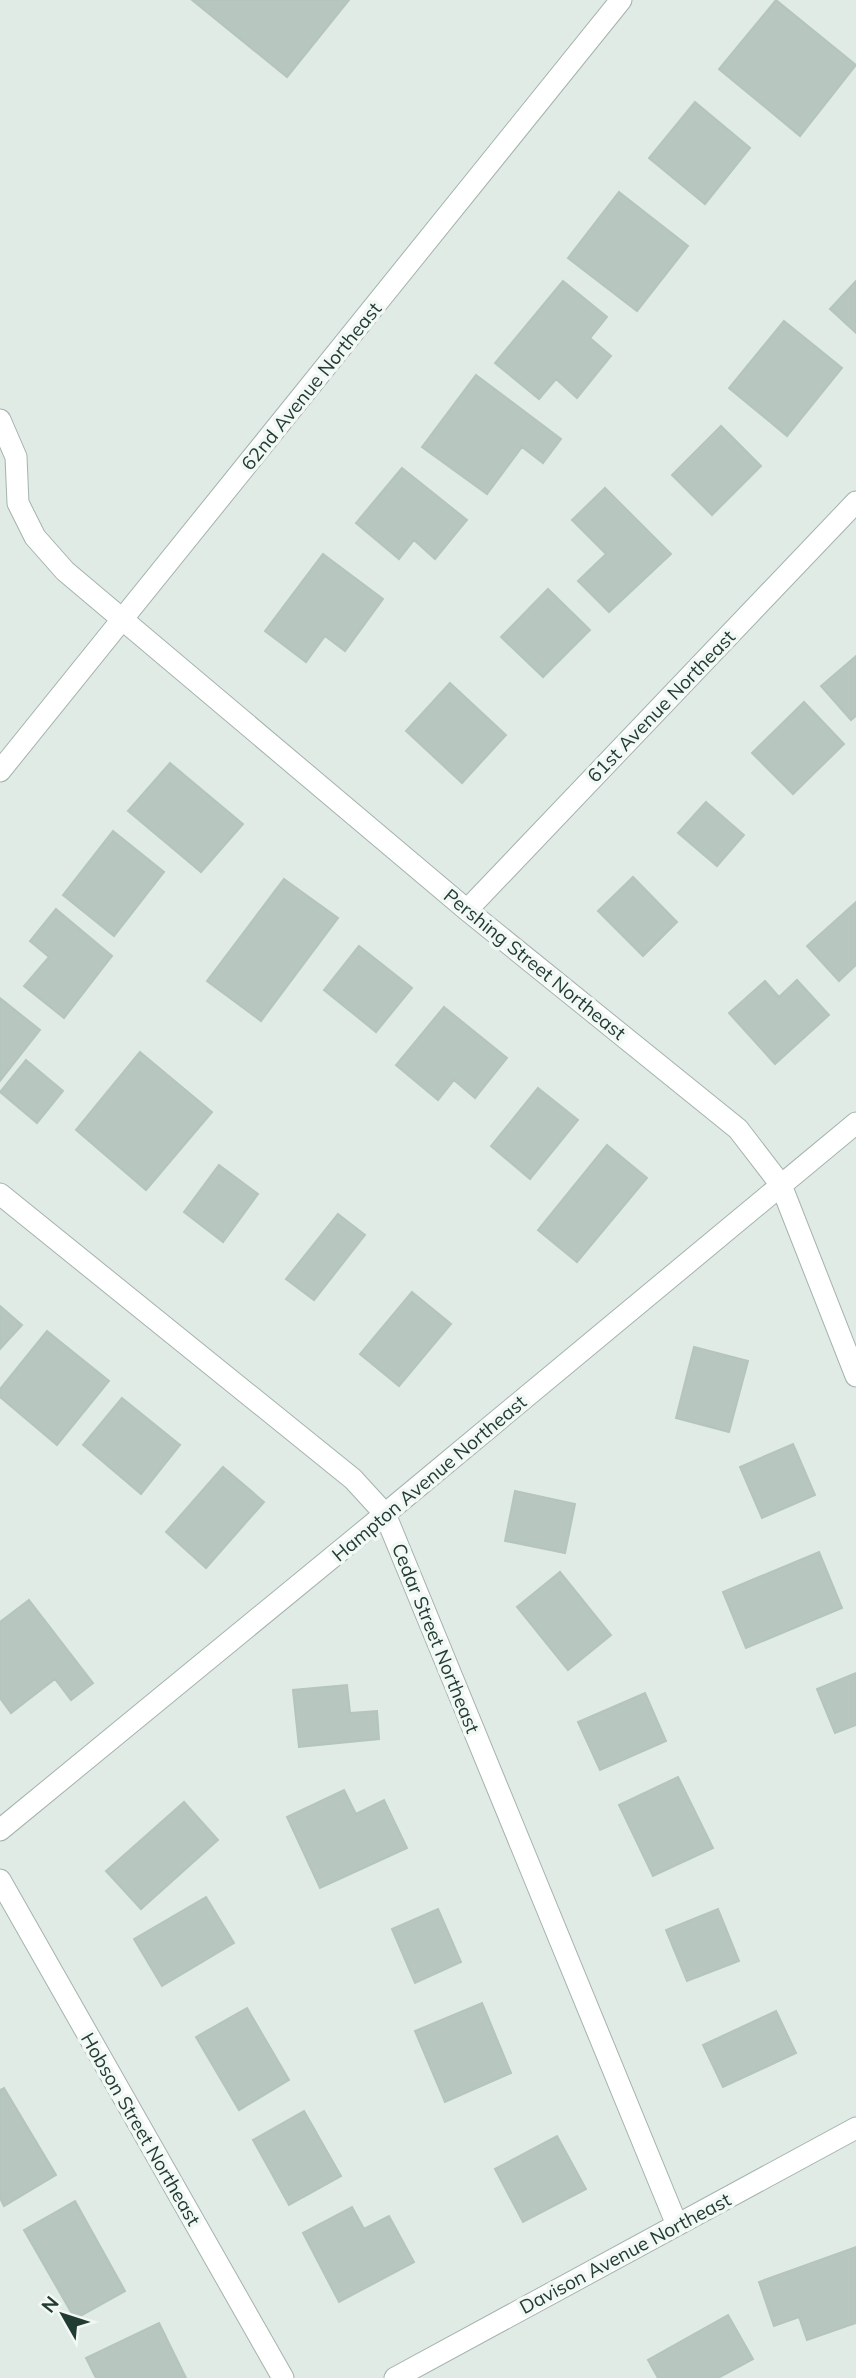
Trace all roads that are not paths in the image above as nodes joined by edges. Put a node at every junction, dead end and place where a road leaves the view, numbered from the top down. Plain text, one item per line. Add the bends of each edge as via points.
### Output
1 (621, 0) edge
2 (0, 420) edge
3 (856, 502) edge
4 (123, 619) junction
5 (0, 771) edge
6 (467, 910) junction
7 (856, 1123) edge
8 (781, 1185) junction
9 (0, 1194) edge
10 (856, 1376) edge
11 (385, 1514) junction
12 (0, 1830) edge
13 (0, 1880) edge
14 (856, 2128) edge
15 (677, 2225) junction
16 (283, 2378) edge
17 (395, 2378) edge

1 - 4 street, 62nd Avenue Northeast
2 - 4 street, Pershing Street Northeast via 16,457 18,503 35,537 65,571
3 - 6 street, 61st Avenue Northeast
4 - 5 street, 62nd Avenue Northeast
4 - 6 street, Pershing Street Northeast
6 - 8 street, Pershing Street Northeast via 738,1129
7 - 8 street, Hampton Avenue Northeast
8 - 10 street, Pershing Street Northeast
8 - 11 street, Hampton Avenue Northeast
9 - 11 street, Cedar Street Northeast via 354,1479
11 - 12 street, Hampton Avenue Northeast
11 - 15 street, Cedar Street Northeast
13 - 16 street, Hobson Street Northeast
14 - 15 street, Davison Avenue Northeast
15 - 17 street, Davison Avenue Northeast

